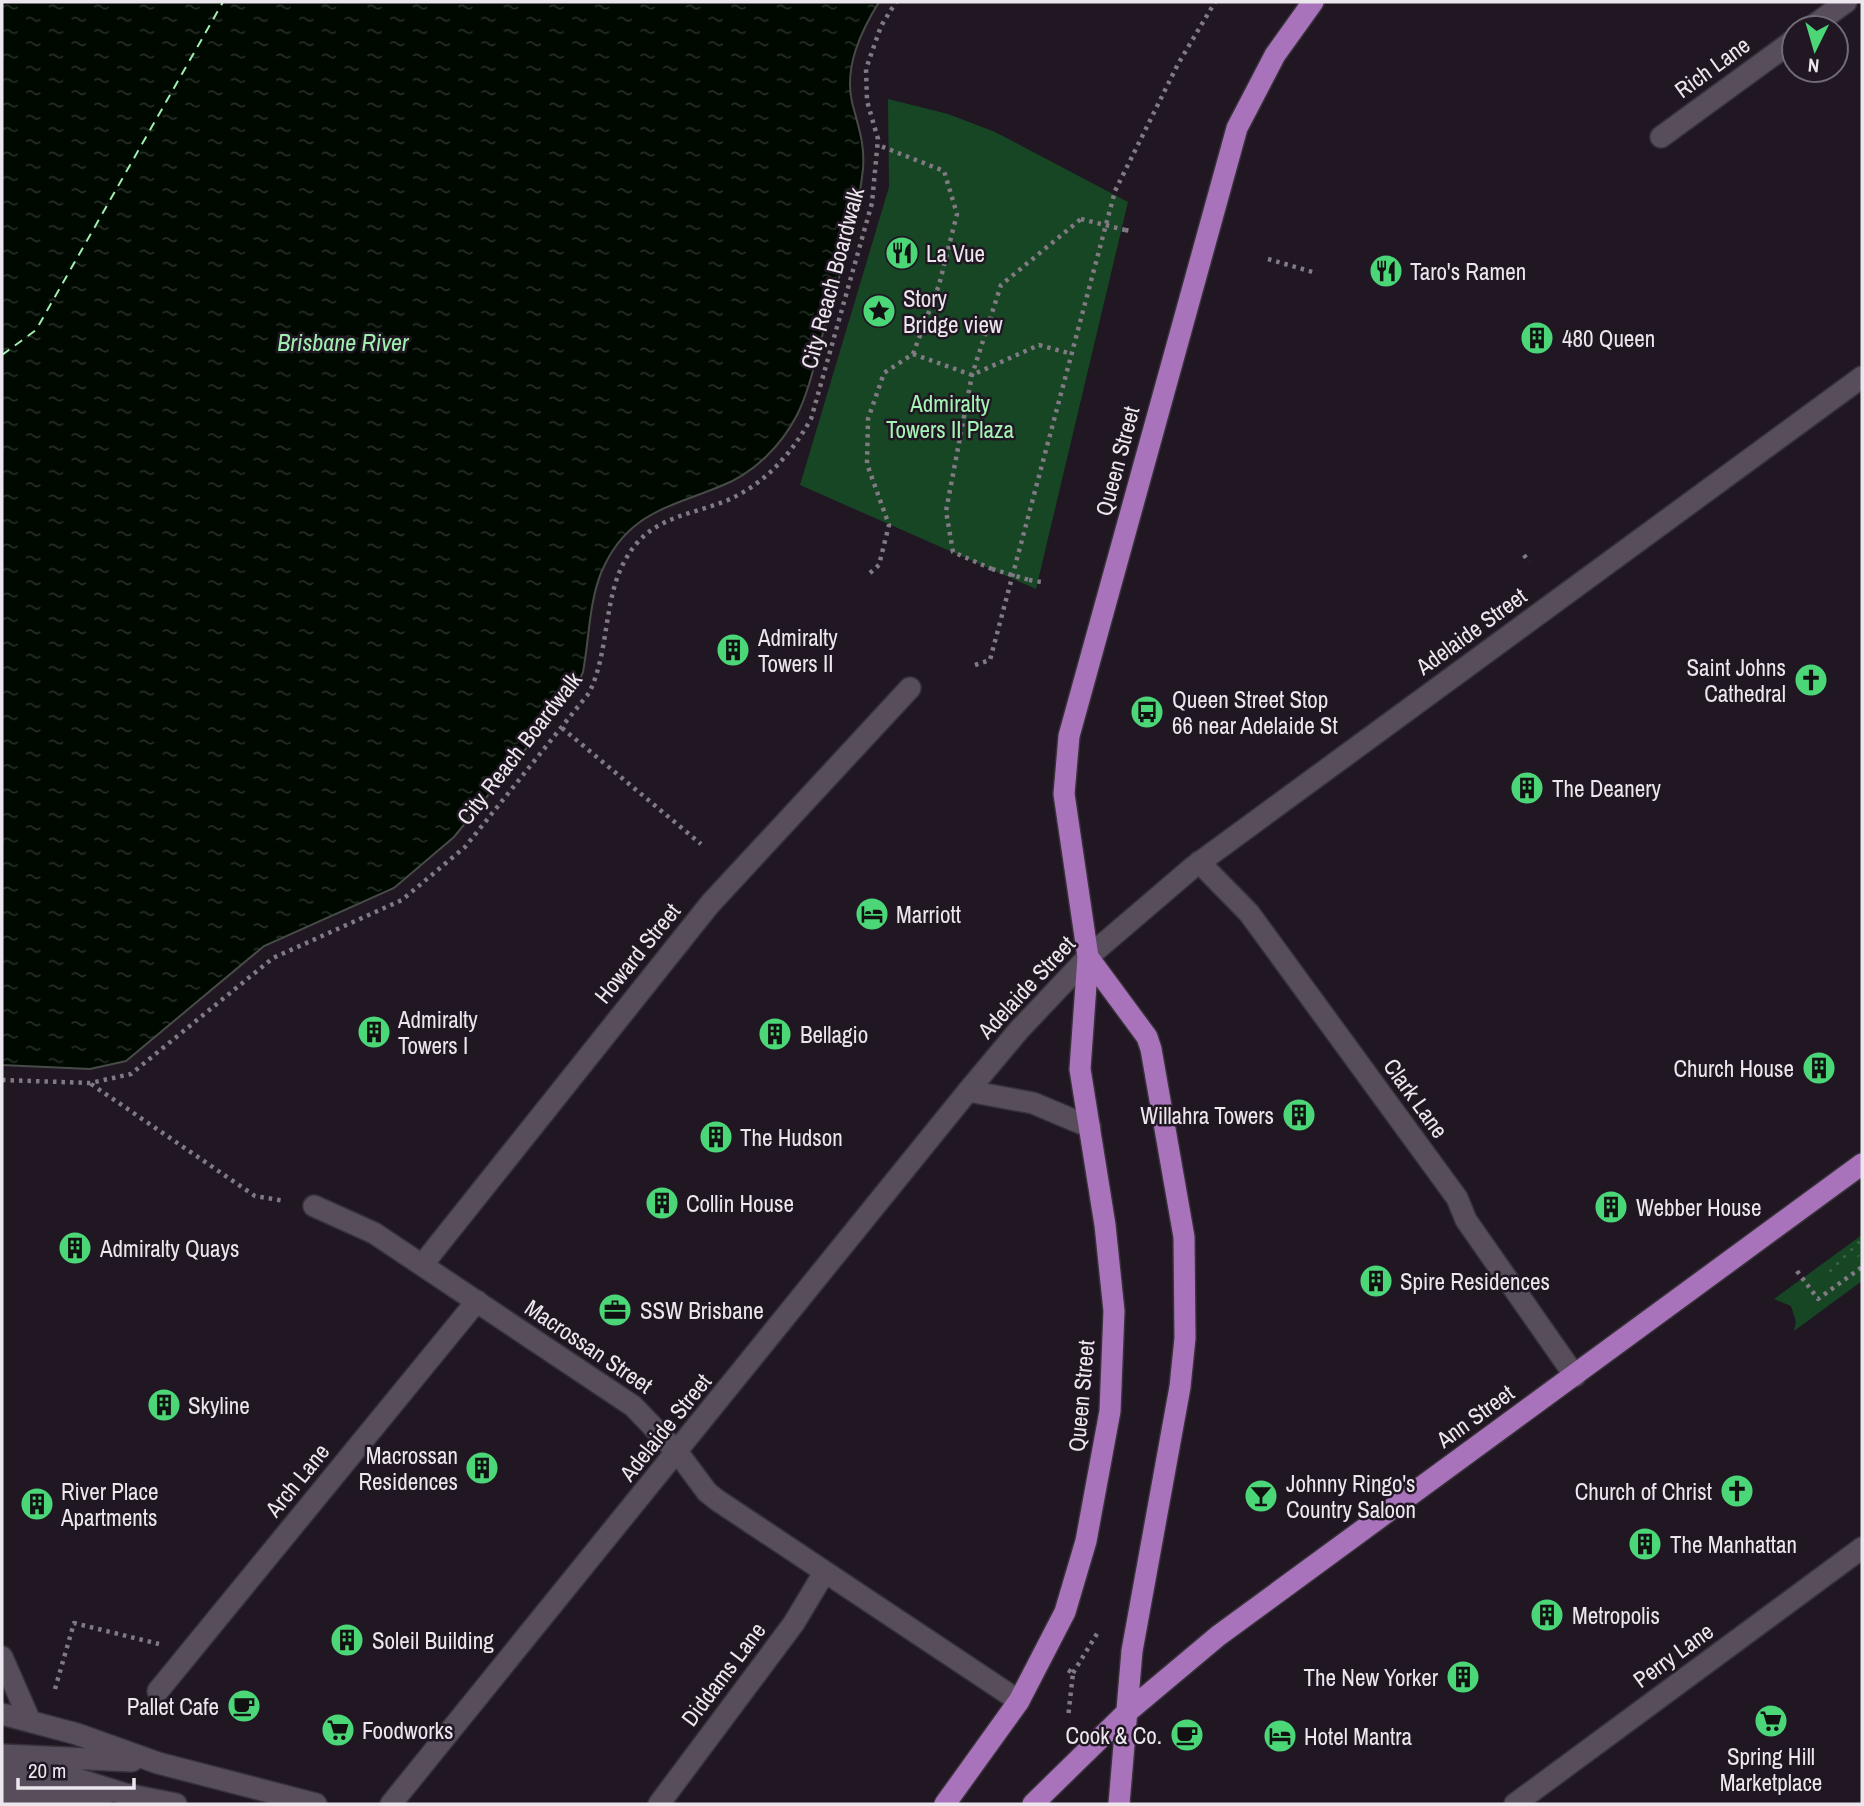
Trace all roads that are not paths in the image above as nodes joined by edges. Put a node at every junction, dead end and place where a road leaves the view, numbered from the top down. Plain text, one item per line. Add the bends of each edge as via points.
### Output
1 (1312, 2) edge
2 (1846, 2) edge
3 (1829, 14) edge
4 (1780, 50) edge
5 (1661, 137) dead end
6 (1862, 377) edge
7 (910, 688) dead end
8 (1199, 862) junction
9 (1088, 957) junction
10 (968, 1091) junction
11 (1090, 1127) junction
12 (1862, 1164) edge
13 (314, 1206) dead end
14 (422, 1265) junction
15 (477, 1301) junction
16 (1575, 1376) junction
17 (678, 1453) junction
18 (1862, 1548) edge
19 (824, 1573) junction
20 (2, 1657) edge
21 (158, 1691) dead end
22 (1019, 1701) junction
23 (2, 1714) edge
24 (1125, 1714) junction
25 (30, 1721) junction
26 (2, 1755) edge
27 (158, 1763) junction
28 (2, 1774) edge
29 (2, 1793) edge
30 (125, 1794) junction
31 (176, 1804) edge
32 (316, 1804) edge
33 (391, 1804) edge
34 (659, 1804) edge
35 (945, 1804) edge
36 (1033, 1804) edge
37 (1119, 1804) edge
38 (1515, 1804) edge

1 - 9 main road, Queen Street via 1275,55 1237,128 1069,736 1064,794
2 - 3 street
4 - 5 street, Rich Lane
6 - 8 street, Adelaide Street
7 - 14 street, Howard Street via 710,904
8 - 9 street, Adelaide Street
8 - 16 street, Clark Lane via 1249,913 1457,1198 1465,1220
9 - 10 street, Adelaide Street
9 - 11 main road, Queen Street via 1080,1055
9 - 24 main road, Queen Street via 1151,1049 1184,1250 1185,1338 1180,1387
10 - 11 street via 1048,1108
10 - 17 street, Adelaide Street
11 - 22 main road, Queen Street via 1111,1269 1114,1359 1110,1411 1095,1503 1076,1578 1065,1612
12 - 16 main road, Ann Street
13 - 14 street, Macrossan Street via 365,1228
14 - 15 street, Macrossan Street
15 - 17 street, Macrossan Street via 633,1406
15 - 21 street, Arch Lane
16 - 24 main road, Ann Street via 1218,1636
17 - 19 street, Macrossan Street via 707,1492
17 - 33 street, Adelaide Street
18 - 38 street, Perry Lane
19 - 22 street, Macrossan Street
19 - 34 street, Diddams Lane via 794,1623
20 - 25 street
22 - 35 main road, Queen Street
23 - 25 street
24 - 36 main road, Ann Street
24 - 37 main road, Queen Street
25 - 27 street
26 - 27 street
27 - 32 street
28 - 30 street via 74,1778
29 - 30 street
30 - 31 street

